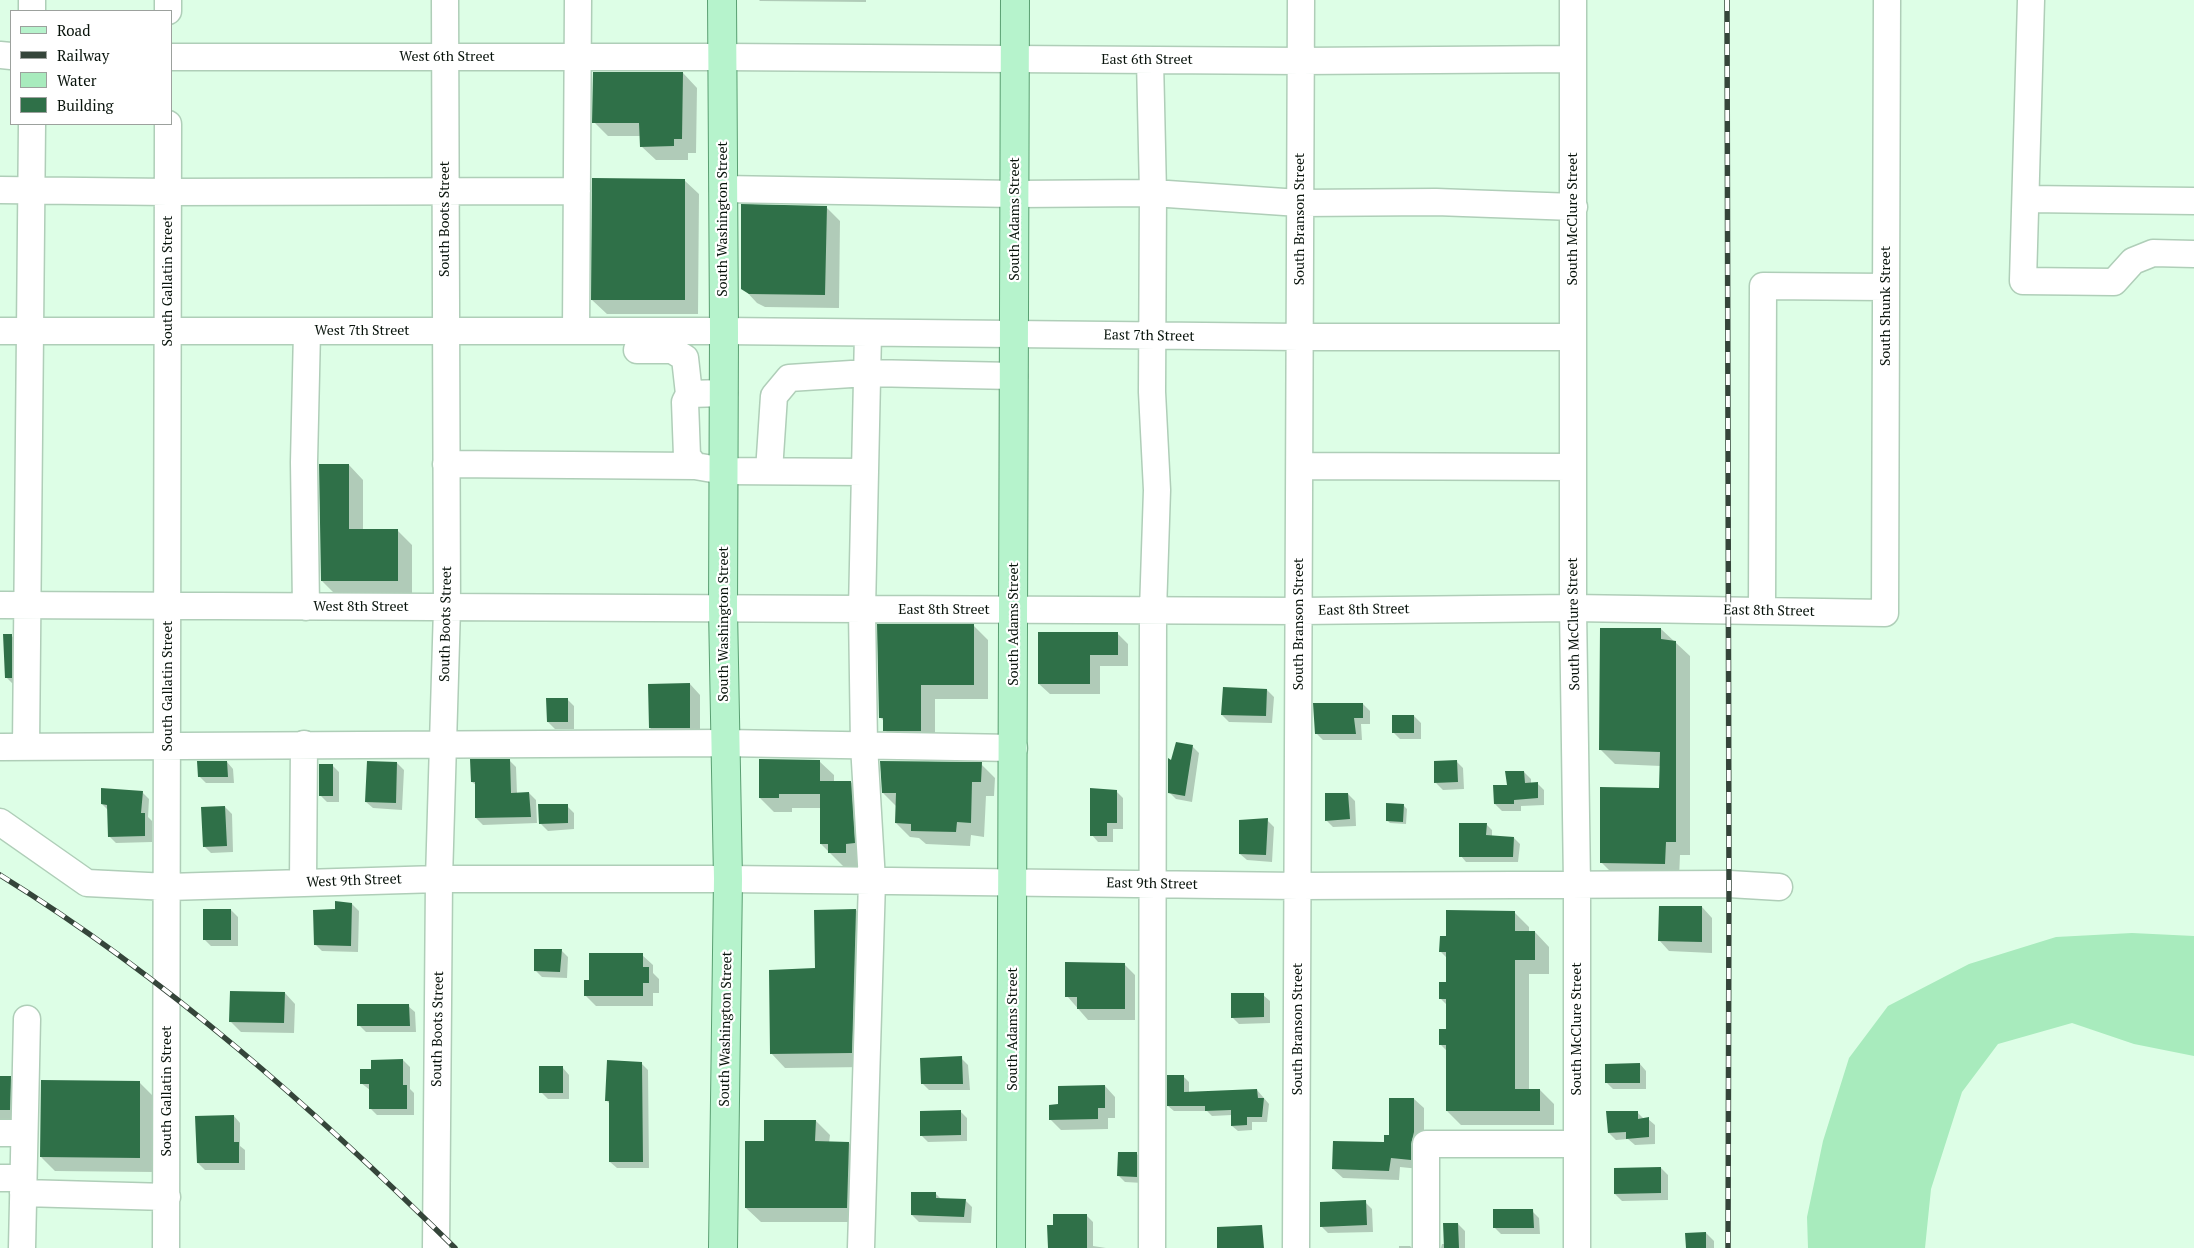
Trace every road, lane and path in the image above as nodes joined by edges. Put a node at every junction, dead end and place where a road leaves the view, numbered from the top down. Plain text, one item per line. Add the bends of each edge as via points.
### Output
1 (445, 0) edge
2 (578, 0) edge
3 (722, 0) edge
4 (1015, 0) edge
5 (1301, 0) edge
6 (1572, 0) edge
7 (1887, 0) edge
8 (2031, 0) edge
9 (172, 57) edge
10 (445, 57) junction
11 (578, 57) junction
12 (722, 57) junction
13 (1015, 59) junction
14 (1572, 59) junction
15 (1150, 60) junction
16 (1301, 61) junction
17 (32, 125) edge
18 (168, 125) edge
19 (723, 189) junction
20 (0, 190) edge
21 (31, 190) junction
22 (445, 190) junction
23 (576, 191) junction
24 (168, 192) junction
25 (1153, 193) junction
26 (1014, 194) junction
27 (2027, 199) junction
28 (2194, 201) edge
29 (1299, 203) junction
30 (1574, 207) junction
31 (2194, 254) edge
32 (1886, 287) junction
33 (0, 331) edge
34 (30, 331) junction
35 (168, 331) junction
36 (308, 331) junction
37 (446, 331) junction
38 (576, 331) junction
39 (724, 331) junction
40 (868, 333) junction
41 (1014, 334) junction
42 (1152, 336) junction
43 (1300, 337) junction
44 (1573, 337) junction
45 (630, 350) dead end
46 (867, 373) junction
47 (1014, 376) junction
48 (724, 392) junction
49 (689, 394) junction
50 (446, 464) junction
51 (695, 466) junction
52 (1300, 466) junction
53 (1573, 467) junction
54 (724, 471) junction
55 (769, 472) junction
56 (865, 472) junction
57 (0, 605) edge
58 (28, 605) junction
59 (168, 606) junction
60 (306, 607) junction
61 (447, 608) junction
62 (1573, 608) junction
63 (723, 609) junction
64 (862, 610) junction
65 (1014, 610) junction
66 (1762, 610) junction
67 (1153, 611) junction
68 (1299, 611) junction
69 (1885, 613) joint
70 (443, 743) junction
71 (725, 743) junction
72 (304, 744) junction
73 (864, 745) junction
74 (168, 746) junction
75 (0, 747) edge
76 (26, 747) junction
77 (1014, 748) junction
78 (0, 822) edge
79 (439, 879) junction
80 (728, 879) junction
81 (872, 881) junction
82 (1013, 882) junction
83 (304, 883) junction
84 (1154, 884) junction
85 (1577, 884) junction
86 (1299, 886) junction
87 (168, 887) junction
88 (1779, 887) dead end
89 (27, 1019) dead end
90 (12, 1133) edge
91 (1577, 1144) junction
92 (15, 1183) edge
93 (167, 1196) junction
94 (22, 1248) edge
95 (166, 1248) edge
96 (436, 1248) edge
97 (722, 1248) edge
98 (861, 1248) edge
99 (1011, 1248) edge
100 (1152, 1248) edge
101 (1296, 1248) edge
102 (1426, 1248) edge
103 (1577, 1248) edge

1 - 10 street, South Boots Street
2 - 11 street
3 - 12 main road, South Washington Street
4 - 13 main road, South Adams Street
5 - 16 street, South Branson Street
6 - 14 street, South McClure Street
7 - 32 street, South Shunk Street
8 - 27 street
9 - 10 street, West 6th Street
10 - 11 street, West 6th Street
10 - 22 street, South Boots Street
11 - 12 street, West 6th Street
11 - 23 street
12 - 13 street, East 6th Street
12 - 19 main road, South Washington Street
13 - 15 street, East 6th Street
13 - 26 main road, South Adams Street
14 - 16 street, East 6th Street
14 - 30 street, South McClure Street
15 - 16 street, East 6th Street
15 - 25 street
16 - 29 street, South Branson Street
17 - 21 street
18 - 24 street, South Gallatin Street
19 - 26 street
19 - 39 main road, South Washington Street
20 - 21 street
21 - 24 street
21 - 34 street
22 - 23 street
22 - 24 street
22 - 37 street, South Boots Street
23 - 38 street
24 - 35 street, South Gallatin Street
25 - 26 street
25 - 29 street
25 - 42 street
26 - 41 main road, South Adams Street
27 - 28 street
27 - 31 street via 2023,281 2114,282 2133,261 2153,253
29 - 30 street via 1436,202
29 - 43 street, South Branson Street
30 - 44 street, South McClure Street
32 - 66 street via 1763,286
32 - 69 street, South Shunk Street
33 - 34 street, West 7th Street
34 - 35 street, West 7th Street
34 - 58 street
35 - 36 street, West 7th Street
35 - 59 street, South Gallatin Street
36 - 37 street, West 7th Street
36 - 60 street via 304,462
37 - 38 street, West 7th Street
37 - 50 street, South Boots Street
38 - 39 street, West 7th Street
39 - 40 street, East 7th Street
39 - 48 main road, South Washington Street
40 - 41 street, East 7th Street
40 - 46 street
41 - 42 street, East 7th Street
41 - 47 main road, South Adams Street
42 - 43 street, East 7th Street
42 - 67 street via 1157,490
43 - 44 street, East 7th Street
43 - 52 street, South Branson Street
44 - 53 street, South McClure Street
45 - 49 street via 672,350 685,358
46 - 47 street
46 - 55 street via 789,378 774,396
46 - 56 street
47 - 65 main road, South Adams Street
48 - 49 street
48 - 54 main road, South Washington Street
49 - 51 street via 685,402 687,456
50 - 51 street
50 - 61 street, South Boots Street
51 - 54 street
52 - 53 street
52 - 68 street, South Branson Street
53 - 62 street, South McClure Street
54 - 55 street
54 - 63 main road, South Washington Street
55 - 56 street
56 - 64 street
57 - 58 street, West 8th Street
58 - 59 street, West 8th Street
58 - 76 street
59 - 60 street, West 8th Street
59 - 74 street, South Gallatin Street
60 - 61 street, West 8th Street
61 - 63 street, West 8th Street
61 - 70 street, South Boots Street
62 - 66 street, East 8th Street
62 - 68 street, East 8th Street
62 - 85 street, South McClure Street
63 - 64 street, East 8th Street
63 - 71 main road, South Washington Street
64 - 65 street, East 8th Street
64 - 73 street
65 - 67 street, East 8th Street
65 - 77 main road, South Adams Street
66 - 69 street, East 8th Street
67 - 68 street, East 8th Street
67 - 84 street
68 - 86 street, South Branson Street
70 - 71 street
70 - 72 street
70 - 79 street, South Boots Street
71 - 73 street
71 - 80 main road, South Washington Street
72 - 74 street
72 - 83 street
73 - 77 street
73 - 81 street
74 - 76 street
74 - 87 street, South Gallatin Street
75 - 76 street
77 - 82 main road, South Adams Street
78 - 87 street, West 9th Street via 87,883
79 - 80 street, West 9th Street
79 - 83 street, West 9th Street
79 - 96 street, South Boots Street
80 - 81 street, East 9th Street
80 - 97 main road, South Washington Street
81 - 82 street, East 9th Street
81 - 98 street
82 - 84 street, East 9th Street
82 - 99 main road, South Adams Street
83 - 87 street, West 9th Street
84 - 86 street, East 9th Street
84 - 100 street
85 - 86 street, East 9th Street
85 - 88 street, East 9th Street
85 - 91 street, South McClure Street
86 - 101 street, South Branson Street
87 - 93 street, South Gallatin Street
89 - 90 street
90 - 92 street
91 - 102 street via 1426,1144
91 - 103 street, South McClure Street
92 - 93 street
92 - 94 street
93 - 95 street, South Gallatin Street

